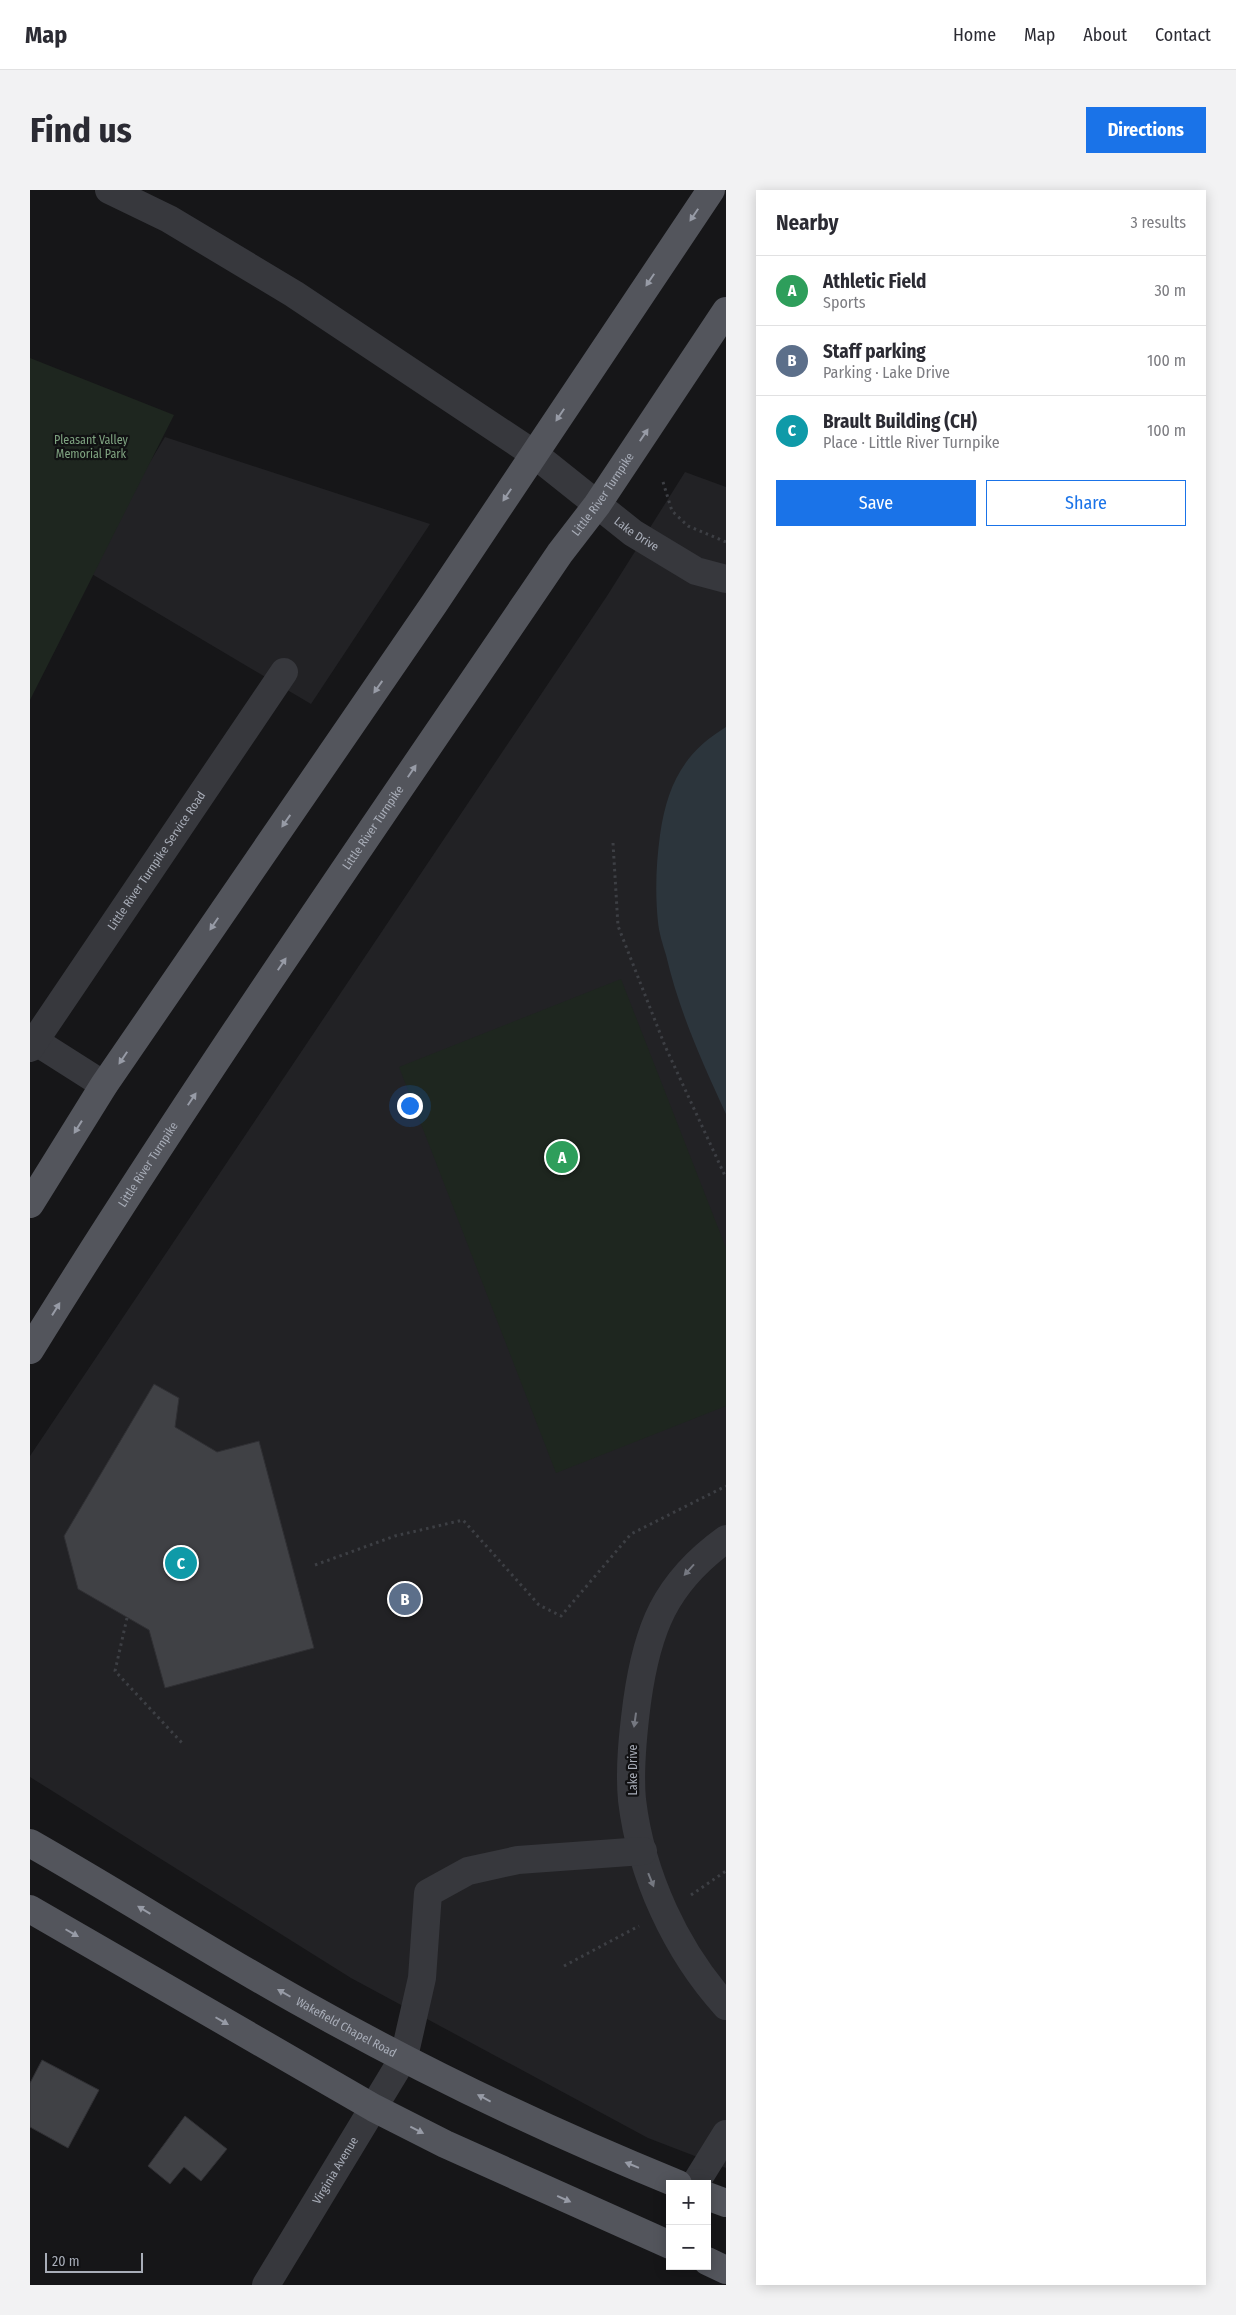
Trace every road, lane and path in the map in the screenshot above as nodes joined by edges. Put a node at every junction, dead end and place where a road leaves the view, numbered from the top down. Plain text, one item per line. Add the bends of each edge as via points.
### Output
1 (109, 190) edge
2 (711, 190) edge
3 (726, 311) edge
4 (534, 454) junction
5 (663, 482) dead end
6 (597, 505) junction
7 (726, 542) edge
8 (726, 579) edge
9 (284, 672) dead end
10 (613, 843) dead end
11 (32, 1042) edge
12 (104, 1086) junction
13 (726, 1178) edge
14 (30, 1204) edge
15 (30, 1350) edge
16 (726, 1486) edge
17 (726, 1539) edge
18 (315, 1565) dead end
19 (127, 1618) dead end
20 (183, 1744) dead end
21 (35, 1845) edge
22 (643, 1851) junction
23 (685, 1890) dead end
24 (688, 1897) dead end
25 (30, 1909) edge
26 (726, 2006) edge
27 (404, 2057) junction
28 (374, 2108) junction
29 (726, 2134) edge
30 (669, 2180) edge
31 (697, 2180) edge
32 (711, 2197) edge
33 (726, 2203) edge
34 (666, 2239) edge
35 (711, 2263) edge
36 (726, 2270) edge
37 (266, 2285) edge

1 - 4 street, Lake Drive via 169,219 294,294
2 -> 4 main road
6 -> 3 main road, Little River Turnpike
4 - 6 street, Lake Drive
4 -> 12 main road
5 - 7 path via 672,511 688,526
6 - 8 street, Lake Drive via 633,533 696,571
15 -> 6 main road, Little River Turnpike via 104,1230 267,985 560,553
9 - 11 street, Little River Turnpike Service Road
10 - 13 path via 618,926 665,1046
11 - 12 street
12 -> 14 main road
16 - 18 path via 631,1534 561,1616 539,1605 463,1520 395,1536
17 -> 22 street, Lake Drive via 702,1556 677,1584 654,1624 641,1676 632,1736 632,1800
19 - 20 path via 114,1671
27 -> 21 main road, Wakefield Chapel Road via 307,2006
22 -> 26 street, Lake Drive via 647,1869 674,1934 708,1987
22 - 27 street, Virginia Avenue via 518,1860 468,1871 428,1893 422,1978
23 - 24 path
25 -> 28 main road
27 - 28 street, Virginia Avenue
30 -> 27 main road, Wakefield Chapel Road via 520,2117
28 -> 34 main road via 445,2144
28 - 37 street, Virginia Avenue
29 - 31 street
32 - 33 main road
35 - 36 main road

